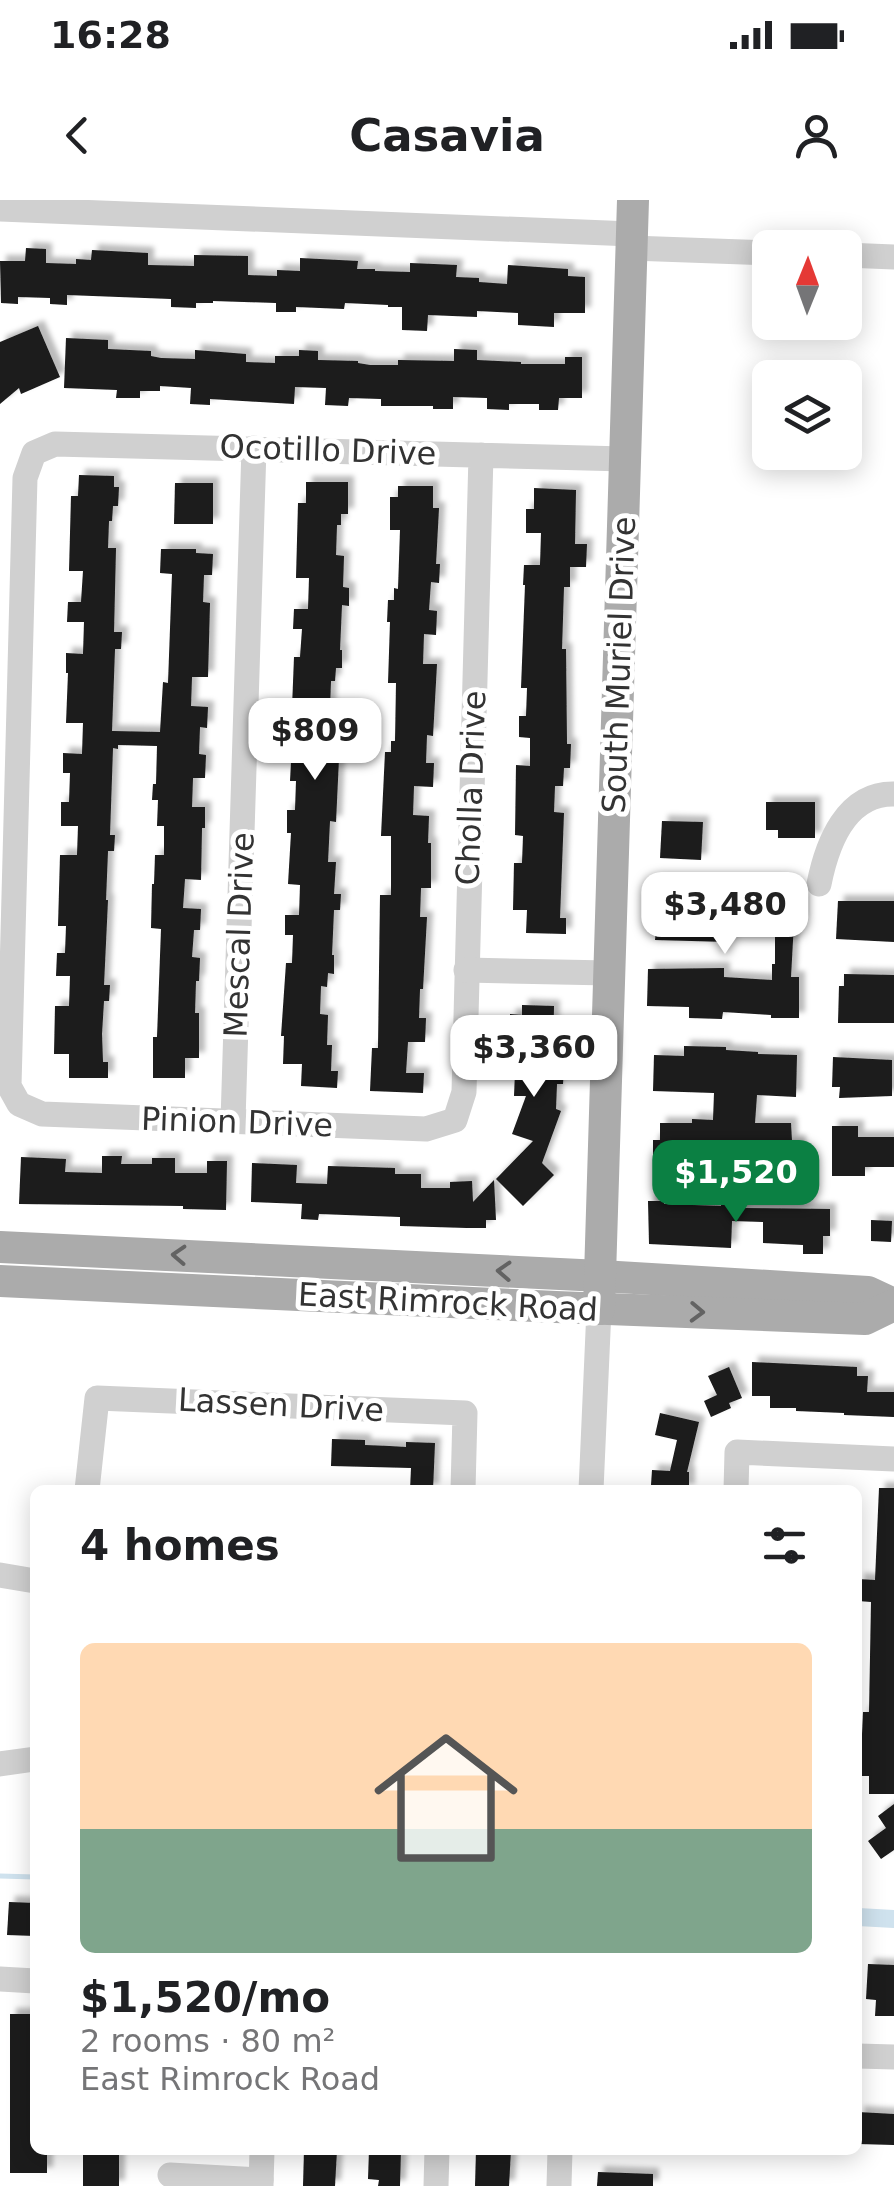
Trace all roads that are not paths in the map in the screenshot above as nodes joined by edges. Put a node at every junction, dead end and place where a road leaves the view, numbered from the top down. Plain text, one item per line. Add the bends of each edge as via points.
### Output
1 (633, 200) edge
2 (0, 209) edge
3 (267, 210) edge
4 (632, 241) junction
5 (752, 251) edge
6 (862, 256) edge
7 (894, 257) edge
8 (254, 448) junction
9 (481, 455) junction
10 (625, 460) junction
11 (894, 794) edge
12 (819, 884) dead end
13 (466, 970) junction
14 (610, 974) junction
15 (19, 1104) joint
16 (455, 1120) joint
17 (233, 1121) junction
18 (0, 1246) edge
19 (601, 1276) junction
20 (0, 1281) edge
21 (894, 1304) edge
22 (600, 1309) junction
23 (894, 1459) edge
24 (88, 1485) edge
25 (463, 1485) edge
26 (591, 1485) edge
27 (736, 1485) edge
28 (0, 1575) edge
29 (30, 1579) edge
30 (30, 1760) edge
31 (0, 1764) edge
32 (0, 1979) edge
33 (30, 1980) edge
34 (862, 2056) edge
35 (894, 2057) edge
36 (262, 2155) edge
37 (438, 2155) edge
38 (560, 2155) edge
39 (170, 2175) dead end
40 (261, 2183) edge
41 (436, 2186) edge
42 (559, 2186) edge

1 - 4 main road, South Muriel Drive
2 - 3 street
3 - 4 street
4 - 5 street
4 - 10 main road, South Muriel Drive
6 - 7 street
8 - 9 street, Ocotillo Drive
8 - 15 street, Ocotillo Drive via 55,444 34,453 26,478 9,1086
8 - 17 street, Mescal Drive
9 - 10 street, Ocotillo Drive
9 - 13 street, Cholla Drive
10 - 14 main road, South Muriel Drive
11 - 12 street via 852,808 832,838
13 - 14 street
13 - 16 street, Cholla Drive via 464,1092
14 - 19 main road, South Muriel Drive
15 - 17 street, Pinion Drive via 42,1114
16 - 17 street, Pinion Drive via 426,1129
19 -> 18 main road, East Rimrock Road
19 - 21 main road, East Rimrock Road via 868,1292
19 - 22 main road, South Muriel Drive
20 - 22 main road, East Rimrock Road
22 -> 21 main road, East Rimrock Road via 865,1318
22 - 26 street, South Muriel Drive
23 - 27 street via 738,1452
24 - 25 street, Lassen Drive via 97,1398 465,1413
28 - 29 street
30 - 31 street
32 - 33 street
34 - 35 street
36 - 40 street
37 - 41 street
38 - 42 street
39 - 40 street

